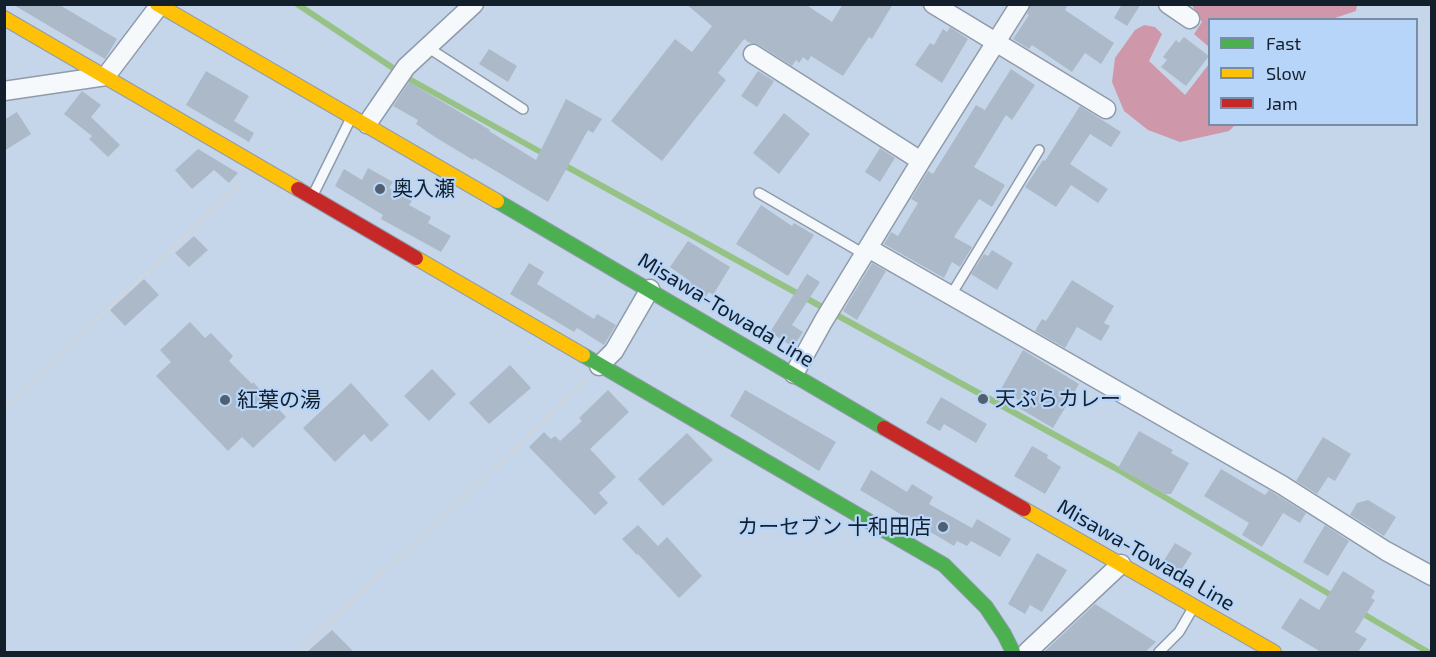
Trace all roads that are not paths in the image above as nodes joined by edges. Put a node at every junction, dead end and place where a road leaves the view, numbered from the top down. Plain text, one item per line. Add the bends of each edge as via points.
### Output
1 (474, 4) edge
2 (933, 4) edge
3 (1020, 4) edge
4 (1168, 4) edge
5 (158, 5) edge
6 (4, 18) edge
7 (1190, 19) dead end
8 (996, 42) junction
9 (427, 47) junction
10 (753, 54) dead end
11 (106, 76) junction
12 (4, 91) edge
13 (523, 109) dead end
14 (1106, 109) dead end
15 (359, 120) junction
16 (1039, 150) dead end
17 (921, 161) junction
18 (759, 193) dead end
19 (312, 197) junction
20 (866, 251) junction
21 (650, 289) junction
22 (951, 295) junction
23 (599, 366) junction
24 (794, 374) junction
25 (1121, 564) junction
26 (1431, 576) edge
27 (1194, 606) junction
28 (1013, 652) edge
29 (1027, 652) edge
30 (1159, 652) edge
31 (1274, 652) edge

1 - 9 street
2 - 8 street
3 - 8 street
4 - 7 street
5 - 11 street
5 - 15 main road, Misawa-Towada Line
6 - 11 main road
8 - 14 street
8 - 17 street
9 - 13 lane
9 - 15 street
10 - 17 street
11 - 12 street
11 - 19 main road
15 - 19 lane
15 - 21 main road, Misawa-Towada Line
16 - 22 lane
17 - 20 street
18 - 20 lane
19 - 23 main road
20 - 22 street
20 - 24 street
21 - 23 street via 614,351
21 - 24 main road, Misawa-Towada Line
22 - 26 street via 1282,485
23 - 28 main road via 944,565 986,607
24 - 25 main road, Misawa-Towada Line
25 - 27 main road, Misawa-Towada Line
25 - 29 street
27 - 30 lane via 1179,632
27 - 31 main road, Misawa-Towada Line

